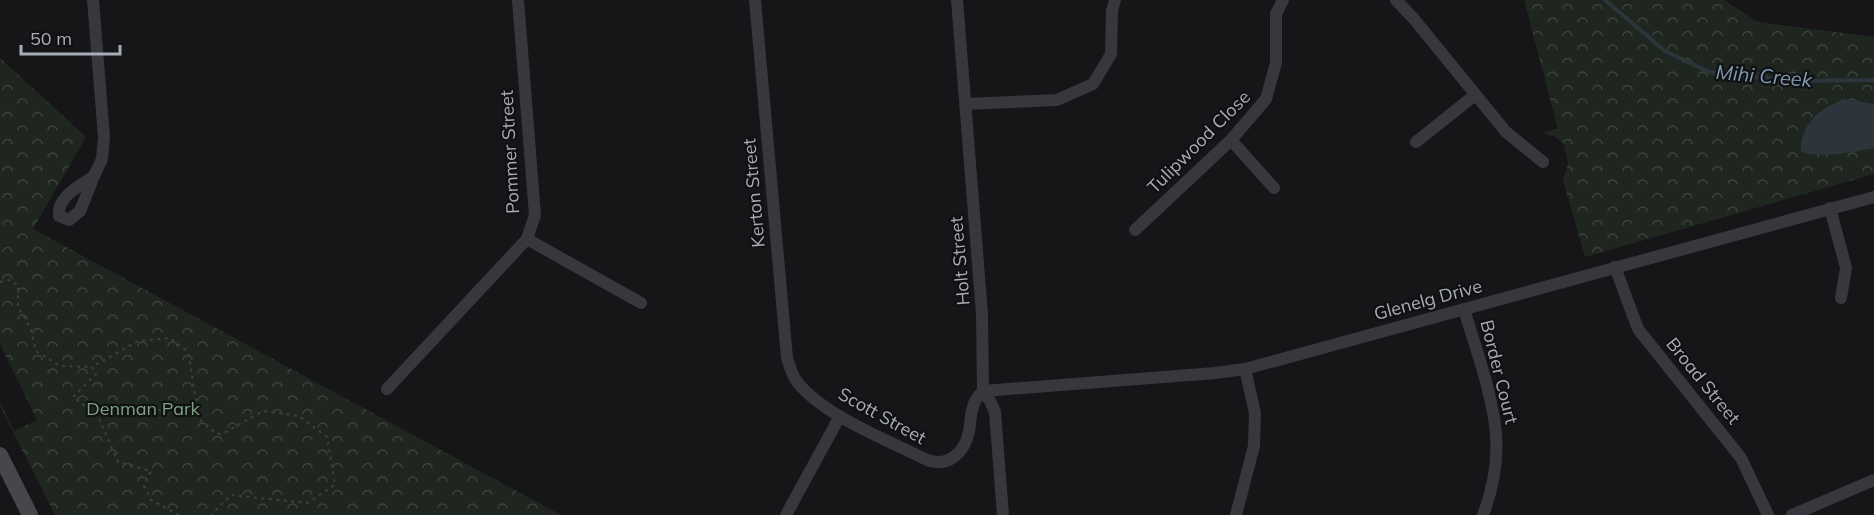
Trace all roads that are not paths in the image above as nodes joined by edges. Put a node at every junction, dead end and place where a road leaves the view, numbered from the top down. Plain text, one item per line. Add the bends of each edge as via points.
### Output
1 (93, 0) edge
2 (518, 0) edge
3 (755, 0) edge
4 (957, 0) edge
5 (1115, 0) edge
6 (1283, 0) edge
7 (1396, 0) edge
8 (1475, 95) junction
9 (966, 104) junction
10 (1231, 140) junction
11 (1416, 142) dead end
12 (1543, 162) dead end
13 (94, 176) dead end
14 (1274, 188) dead end
15 (1874, 197) edge
16 (1830, 208) junction
17 (1135, 230) dead end
18 (526, 239) junction
19 (1615, 267) junction
20 (1841, 298) dead end
21 (641, 303) dead end
22 (1464, 309) junction
23 (1245, 369) junction
24 (796, 381) joint
25 (387, 389) dead end
26 (983, 391) junction
27 (840, 416) junction
28 (0, 454) edge
29 (1874, 480) edge
30 (30, 515) edge
31 (786, 515) edge
32 (1003, 515) edge
33 (1236, 515) edge
34 (1483, 515) edge
35 (1768, 515) edge
36 (1792, 515) edge

1 - 13 street via 104,137 102,159
2 - 18 street, Pommer Street via 535,215
3 - 24 street, Kerton Street via 787,358
4 - 9 street, Holt Street
5 - 9 street via 1111,54 1093,84 1057,100
6 - 10 street, Tulipwood Close via 1276,14 1276,63 1266,99
7 - 8 street
8 - 11 street
8 - 12 street via 1506,132
9 - 26 street, Holt Street via 982,314
10 - 14 street
10 - 17 street, Tulipwood Close
15 - 16 street, Glenelg Drive
16 - 19 street, Glenelg Drive
16 - 20 street via 1846,268
18 - 21 street
18 - 25 street, Pommer Street
19 - 22 street, Glenelg Drive
19 - 35 street, Broad Street via 1638,329 1741,458
22 - 23 street, Glenelg Drive
22 - 34 street, Border Court via 1497,435 1490,498
23 - 26 street, Glenelg Drive
23 - 33 street via 1255,413 1254,446
24 - 27 street, Scott Street
26 - 27 street, Scott Street via 973,405 964,446 946,462 925,459
26 - 32 street, Holt Street via 995,412
27 - 31 street
28 - 30 main road
29 - 36 street

